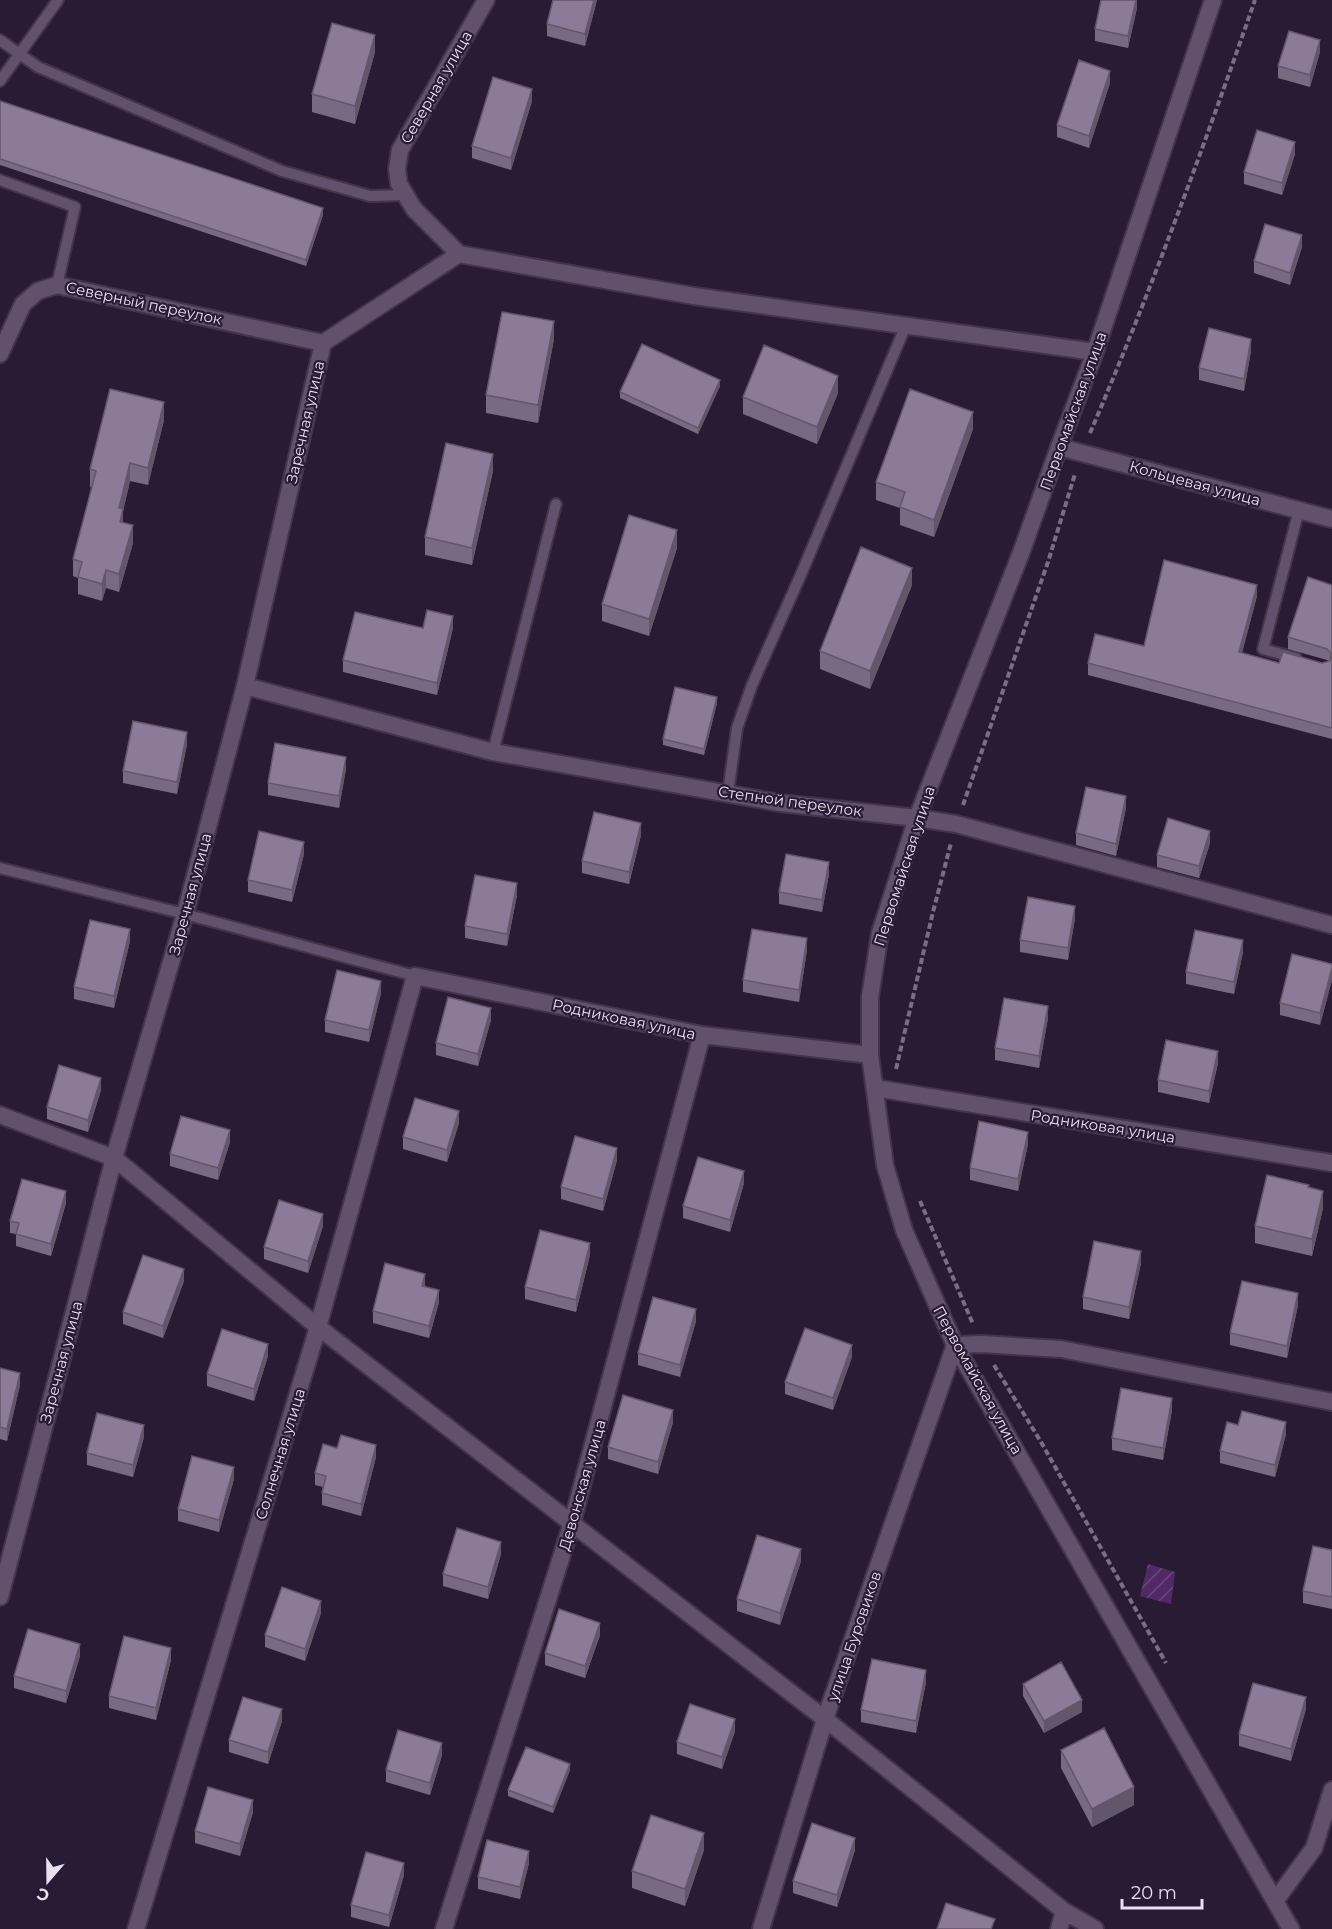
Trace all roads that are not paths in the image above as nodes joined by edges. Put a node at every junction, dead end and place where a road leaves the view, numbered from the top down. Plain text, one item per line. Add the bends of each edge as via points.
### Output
1 (58, 0) edge
2 (486, 0) edge
3 (1213, 0) edge
4 (0, 40) edge
5 (19, 53) junction
6 (0, 81) edge
7 (0, 180) edge
8 (410, 202) junction
9 (459, 254) junction
10 (57, 285) junction
11 (906, 326) junction
12 (323, 343) junction
13 (1095, 352) junction
14 (0, 354) edge
15 (1059, 447) junction
16 (556, 504) dead end
17 (1299, 510) junction
18 (1332, 519) edge
19 (1304, 661) edge
20 (245, 686) junction
21 (493, 752) junction
22 (728, 793) junction
23 (917, 818) junction
24 (0, 868) edge
25 (185, 914) junction
26 (1332, 925) edge
27 (415, 976) junction
28 (702, 1035) junction
29 (870, 1055) junction
30 (883, 1090) junction
31 (0, 1115) edge
32 (114, 1158) junction
33 (1332, 1163) edge
34 (318, 1327) junction
35 (955, 1345) junction
36 (1332, 1402) edge
37 (572, 1523) junction
38 (0, 1597) edge
39 (825, 1719) junction
40 (1332, 1790) edge
41 (1275, 1902) junction
42 (1064, 1911) junction
43 (136, 1929) edge
44 (444, 1929) edge
45 (761, 1929) edge
46 (1059, 1929) edge
47 (1095, 1929) edge
48 (1291, 1929) edge

1 - 5 lane
2 - 8 street, Северная улица via 400,150 399,184
3 - 13 street, Первомайская улица
4 - 5 lane
5 - 6 lane
5 - 8 lane via 38,68 282,171 370,196
7 - 10 lane via 75,207
8 - 9 street
9 - 11 street via 694,296
9 - 12 street, Заречная улица
10 - 12 street, Северный переулок
10 - 14 street, Северный переулок via 38,291 23,303
11 - 13 street
11 - 22 lane via 752,686 737,728
12 - 20 street, Заречная улица
13 - 15 street, Первомайская улица
15 - 17 street, Кольцевая улица
15 - 23 street, Первомайская улица
16 - 21 lane
17 - 18 street, Кольцевая улица
17 - 19 lane via 1263,649
20 - 21 street, Степной переулок
20 - 25 street, Заречная улица
21 - 22 street, Степной переулок
22 - 23 street, Степной переулок via 780,803
23 - 26 street, Степной переулок via 956,824
23 - 29 street, Первомайская улица via 880,933 870,997
24 - 25 lane
25 - 27 lane
25 - 32 street, Заречная улица
27 - 28 street, Родниковая улица
27 - 34 street, Солнечная улица
28 - 29 street, Родниковая улица
28 - 37 street, Девонская улица
29 - 30 street, Первомайская улица
30 - 33 street, Родниковая улица
30 - 35 street, Первомайская улица via 885,1165 904,1230
31 - 32 street
32 - 34 street
32 - 38 street, Заречная улица
34 - 37 street
34 - 43 street, Солнечная улица
35 - 36 street via 1062,1349
35 - 39 street, улица Буровиков
35 - 41 street, Первомайская улица
37 - 39 street
37 - 44 street, Девонская улица
39 - 42 street
39 - 45 street, улица Буровиков
40 - 41 street via 1314,1848
41 - 48 street, Первомайская улица
42 - 46 street
42 - 47 street

